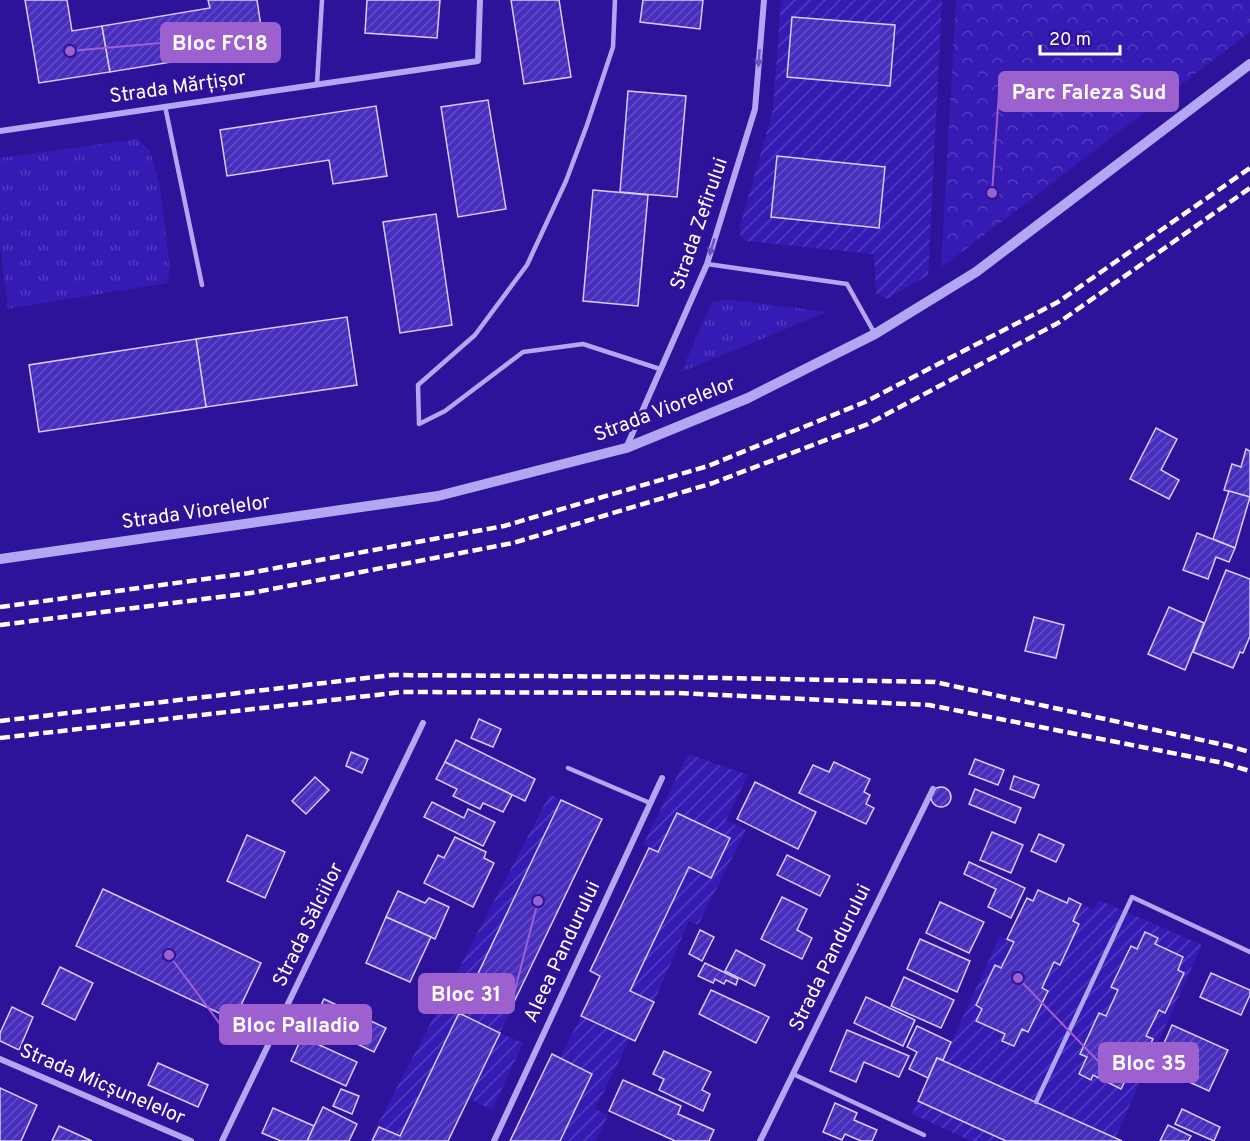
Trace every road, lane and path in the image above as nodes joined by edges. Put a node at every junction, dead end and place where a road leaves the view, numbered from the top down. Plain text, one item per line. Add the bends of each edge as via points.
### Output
1 (322, 0) edge
2 (480, 0) edge
3 (615, 0) edge
4 (764, 0) edge
5 (1250, 63) edge
6 (316, 84) junction
7 (165, 106) junction
8 (0, 130) edge
9 (707, 264) junction
10 (202, 285) dead end
11 (875, 334) junction
12 (660, 369) junction
13 (626, 448) junction
14 (0, 559) edge
15 (423, 723) dead end
16 (568, 768) dead end
17 (662, 778) dead end
18 (933, 789) dead end
19 (650, 803) junction
20 (1250, 952) edge
21 (0, 1059) edge
22 (793, 1074) junction
23 (1036, 1102) dead end
24 (924, 1135) dead end
25 (191, 1141) edge
26 (222, 1141) edge
27 (494, 1141) edge
28 (760, 1141) edge

1 - 6 lane
2 - 6 street, Strada Mărțișor via 478,61
3 - 12 lane via 613,46 566,181 527,265 474,335 418,385 419,424 445,411 523,352 583,344
4 -> 9 street, Strada Zefirului via 755,109
5 - 11 street, Strada Viorelelor via 976,272
6 - 7 street, Strada Mărțișor
7 - 8 street, Strada Mărțișor
7 - 10 lane
9 - 11 lane via 847,284
9 - 12 street, Strada Zefirului
11 - 13 street, Strada Viorelelor via 748,398
12 - 13 street, Strada Zefirului
13 - 14 street, Strada Viorelelor via 438,496
15 - 26 street, Strada Sălciilor
16 - 19 lane
17 - 19 street, Aleea Pandurului
18 - 22 street, Strada Pandurului
19 - 27 street, Aleea Pandurului
20 - 23 lane via 1132,897
21 - 25 street, Strada Micșunelelor
22 - 24 lane
22 - 28 street, Strada Pandurului

